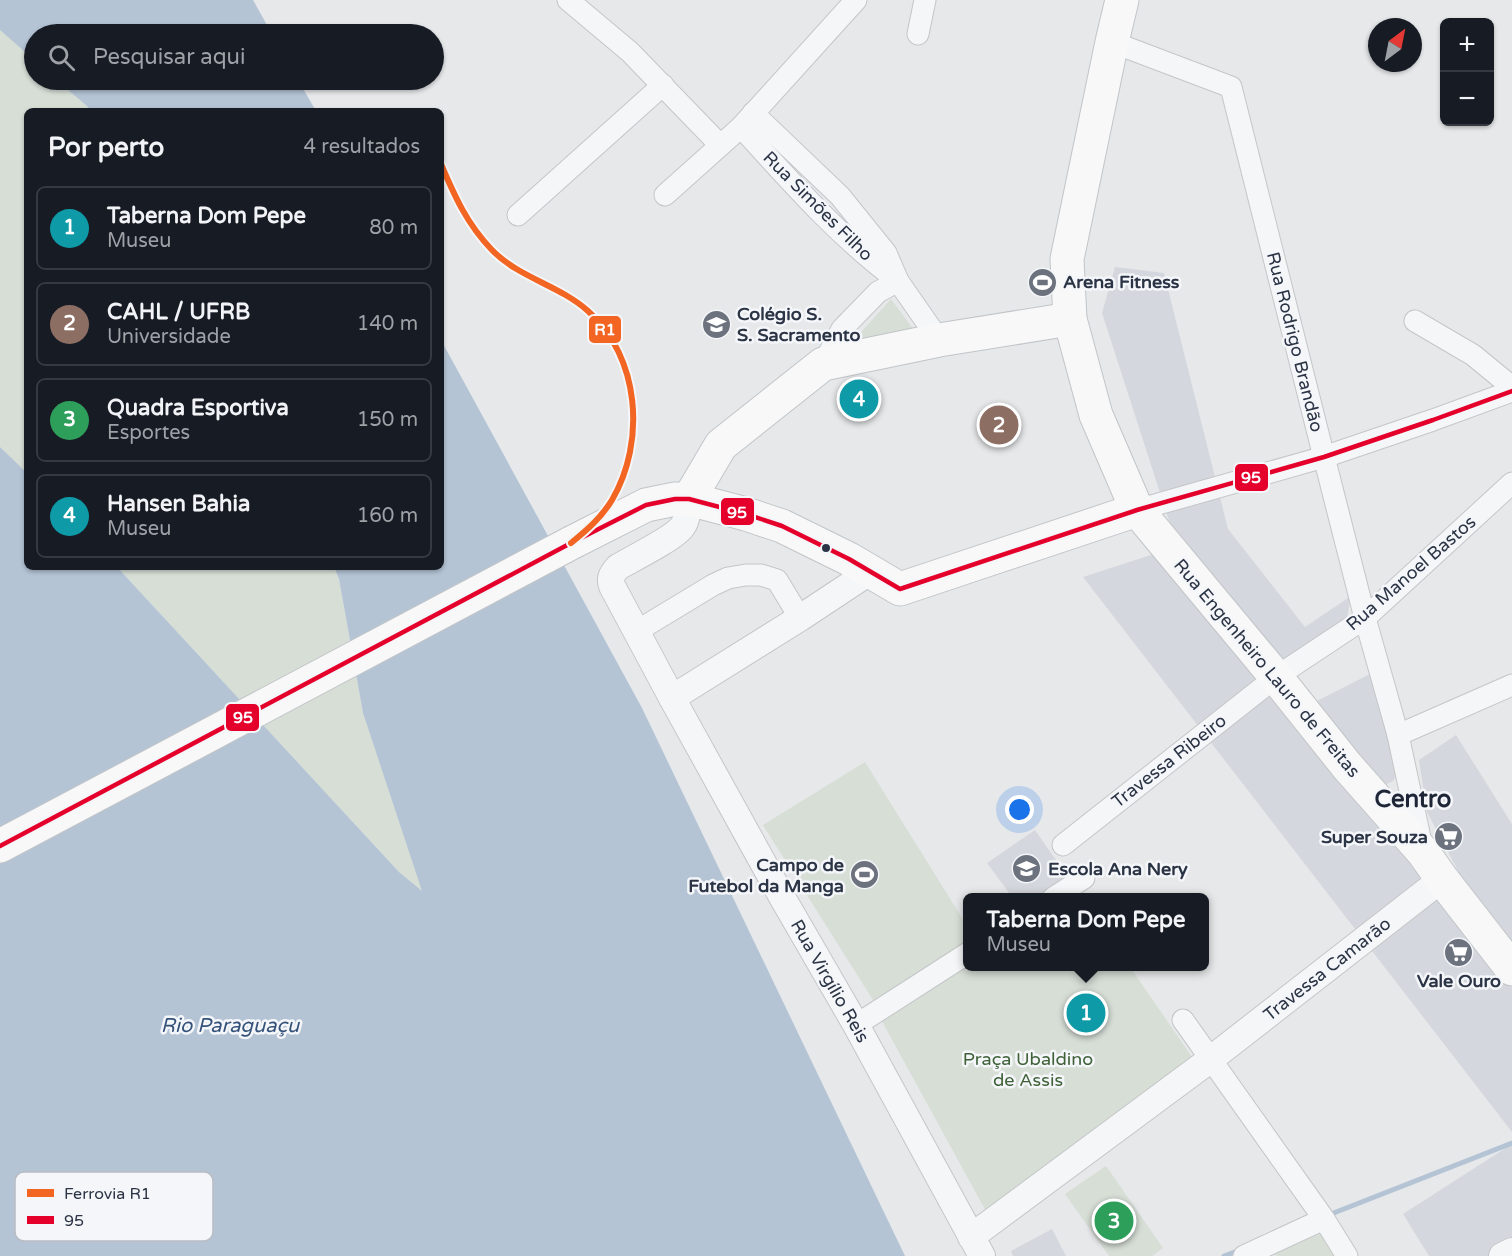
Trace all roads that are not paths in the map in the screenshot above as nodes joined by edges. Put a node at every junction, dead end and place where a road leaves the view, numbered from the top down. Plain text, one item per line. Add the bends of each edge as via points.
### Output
1 (568, 0) edge
2 (856, 0) edge
3 (926, 0) edge
4 (1122, 0) edge
5 (918, 34) dead end
6 (1112, 42) junction
7 (663, 86) junction
8 (747, 120) junction
9 (720, 146) junction
10 (665, 195) dead end
11 (840, 196) junction
12 (820, 213) junction
13 (518, 215) dead end
14 (898, 281) junction
15 (1070, 319) junction
16 (1415, 321) dead end
17 (939, 340) junction
18 (823, 364) junction
19 (1512, 389) edge
20 (1324, 457) junction
21 (1511, 486) edge
22 (688, 499) junction
23 (1137, 510) junction
24 (871, 571) junction
25 (800, 618) junction
26 (1365, 618) junction
27 (637, 631) junction
28 (1276, 677) junction
29 (1512, 685) edge
30 (672, 698) junction
31 (1398, 735) junction
32 (1063, 845) dead end
33 (0, 846) edge
34 (1423, 852) junction
35 (1084, 878) dead end
36 (1442, 879) junction
37 (1060, 893) edge
38 (963, 956) edge
39 (1512, 969) edge
40 (1183, 1020) dead end
41 (856, 1026) junction
42 (1211, 1059) junction
43 (1324, 1219) junction
44 (977, 1247) edge
45 (1512, 1251) edge
46 (1247, 1256) edge
47 (1347, 1256) edge
48 (1502, 1256) edge

1 - 7 street via 630,52
2 - 8 street
3 - 5 street
4 - 6 main road, Rua Engenheiro Lauro de Freitas
6 - 15 main road, Rua Engenheiro Lauro de Freitas via 1067,259
6 - 20 street, Rua Rodrigo Brandão via 1231,87
7 - 9 street
7 - 13 street
8 - 9 street
8 - 11 street, Rua Simões Filho
8 - 12 street, Rua Simões Filho
9 - 10 street
11 - 12 street
11 - 14 street, Rua Simões Filho via 886,253
12 - 14 street, Rua Simões Filho
14 - 17 street, Rua Simões Filho
14 - 18 street via 878,292 842,329
15 - 17 main road
15 - 23 main road, Rua Engenheiro Lauro de Freitas via 1096,415
16 - 19 street via 1473,355
17 - 18 main road
18 - 22 main road via 721,445
19 - 20 street
20 - 23 street
20 - 26 street, Rua Rodrigo Brandão
21 - 26 street, Rua Manoel Bastos
22 - 24 main road via 782,526
22 - 27 street, Rua Virgílio Reis via 683,526 612,573 612,586
22 - 33 main road via 646,505
23 - 24 main road via 900,589
23 - 28 main road, Rua Engenheiro Lauro de Freitas
24 - 25 street
25 - 27 street via 777,580 746,575 714,585
25 - 30 street
26 - 28 street, Rua Manoel Bastos
26 - 31 street, Rua Rodrigo Brandão
27 - 30 street, Rua Virgílio Reis
28 - 32 street, Travessa Ribeiro
28 - 34 main road, Rua Engenheiro Lauro de Freitas
29 - 31 street
30 - 41 street, Rua Virgílio Reis
31 - 34 street, Rua Rodrigo Brandão
34 - 36 main road, Rua Engenheiro Lauro de Freitas
35 - 37 street
36 - 39 main road, Rua Engenheiro Lauro de Freitas
36 - 42 street, Travessa Camarão
38 - 41 street
40 - 42 street
41 - 44 street, Rua Virgílio Reis
42 - 43 street
42 - 44 street
43 - 46 street
43 - 47 street
45 - 48 street

